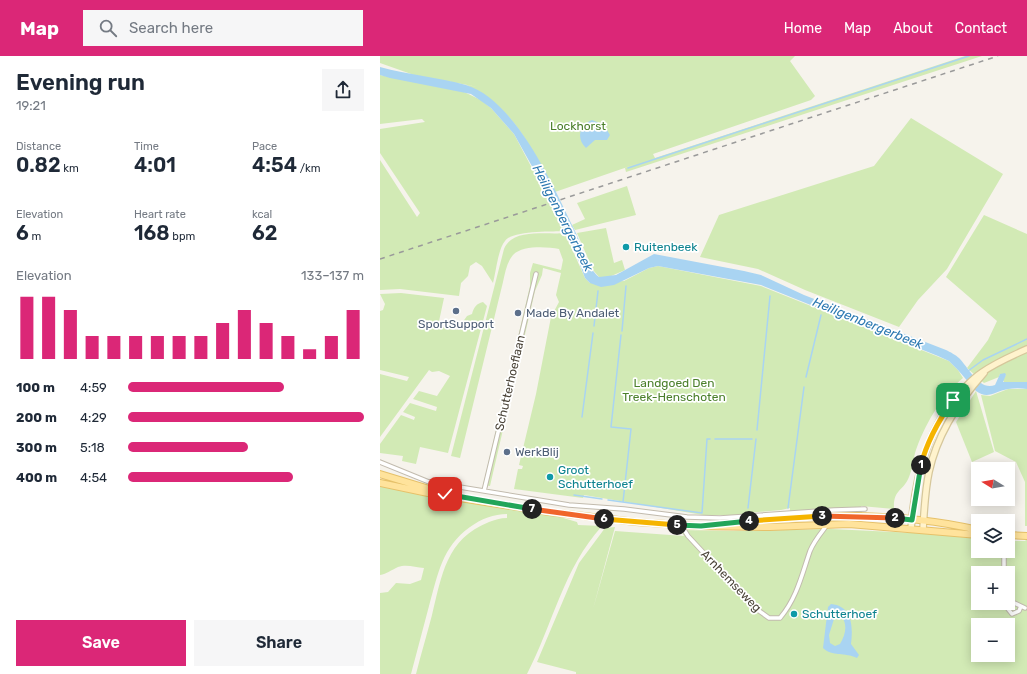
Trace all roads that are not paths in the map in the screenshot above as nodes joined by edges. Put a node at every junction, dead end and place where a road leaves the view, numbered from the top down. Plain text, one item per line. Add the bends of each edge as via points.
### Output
1 (536, 274) dead end
2 (1027, 349) edge
3 (962, 395) junction
4 (380, 462) edge
5 (380, 474) edge
6 (380, 483) edge
7 (484, 491) junction
8 (445, 494) junction
9 (865, 509) dead end
10 (912, 520) junction
11 (923, 522) junction
12 (828, 524) junction
13 (681, 525) junction
14 (701, 526) junction
15 (912, 529) junction
16 (971, 529) edge
17 (923, 530) junction
18 (971, 534) edge
19 (1015, 535) edge
20 (1027, 536) edge
21 (1008, 600) edge

1 - 7 street, Schutterhoeflaan
2 - 3 main road via 990,367
3 - 10 main road via 939,420 924,453 917,480
3 - 11 main road via 948,422 929,471
4 - 7 street via 429,482
5 - 8 main road
6 - 8 main road
7 - 9 street via 569,505 624,508 693,517 720,518
8 - 13 main road via 588,517
10 - 11 main road
10 - 14 main road via 872,516 810,516
10 - 15 main road
11 - 16 main road
11 - 17 main road
12 - 13 street, Arnhemseweg via 810,550 804,573 787,610 780,618 769,618 755,608 688,536
12 - 14 main road via 770,527
12 - 15 main road
13 - 14 main road
15 - 17 main road
17 - 18 main road
19 - 20 main road
21 - 21 street via 1023,607 1012,614 1008,609

